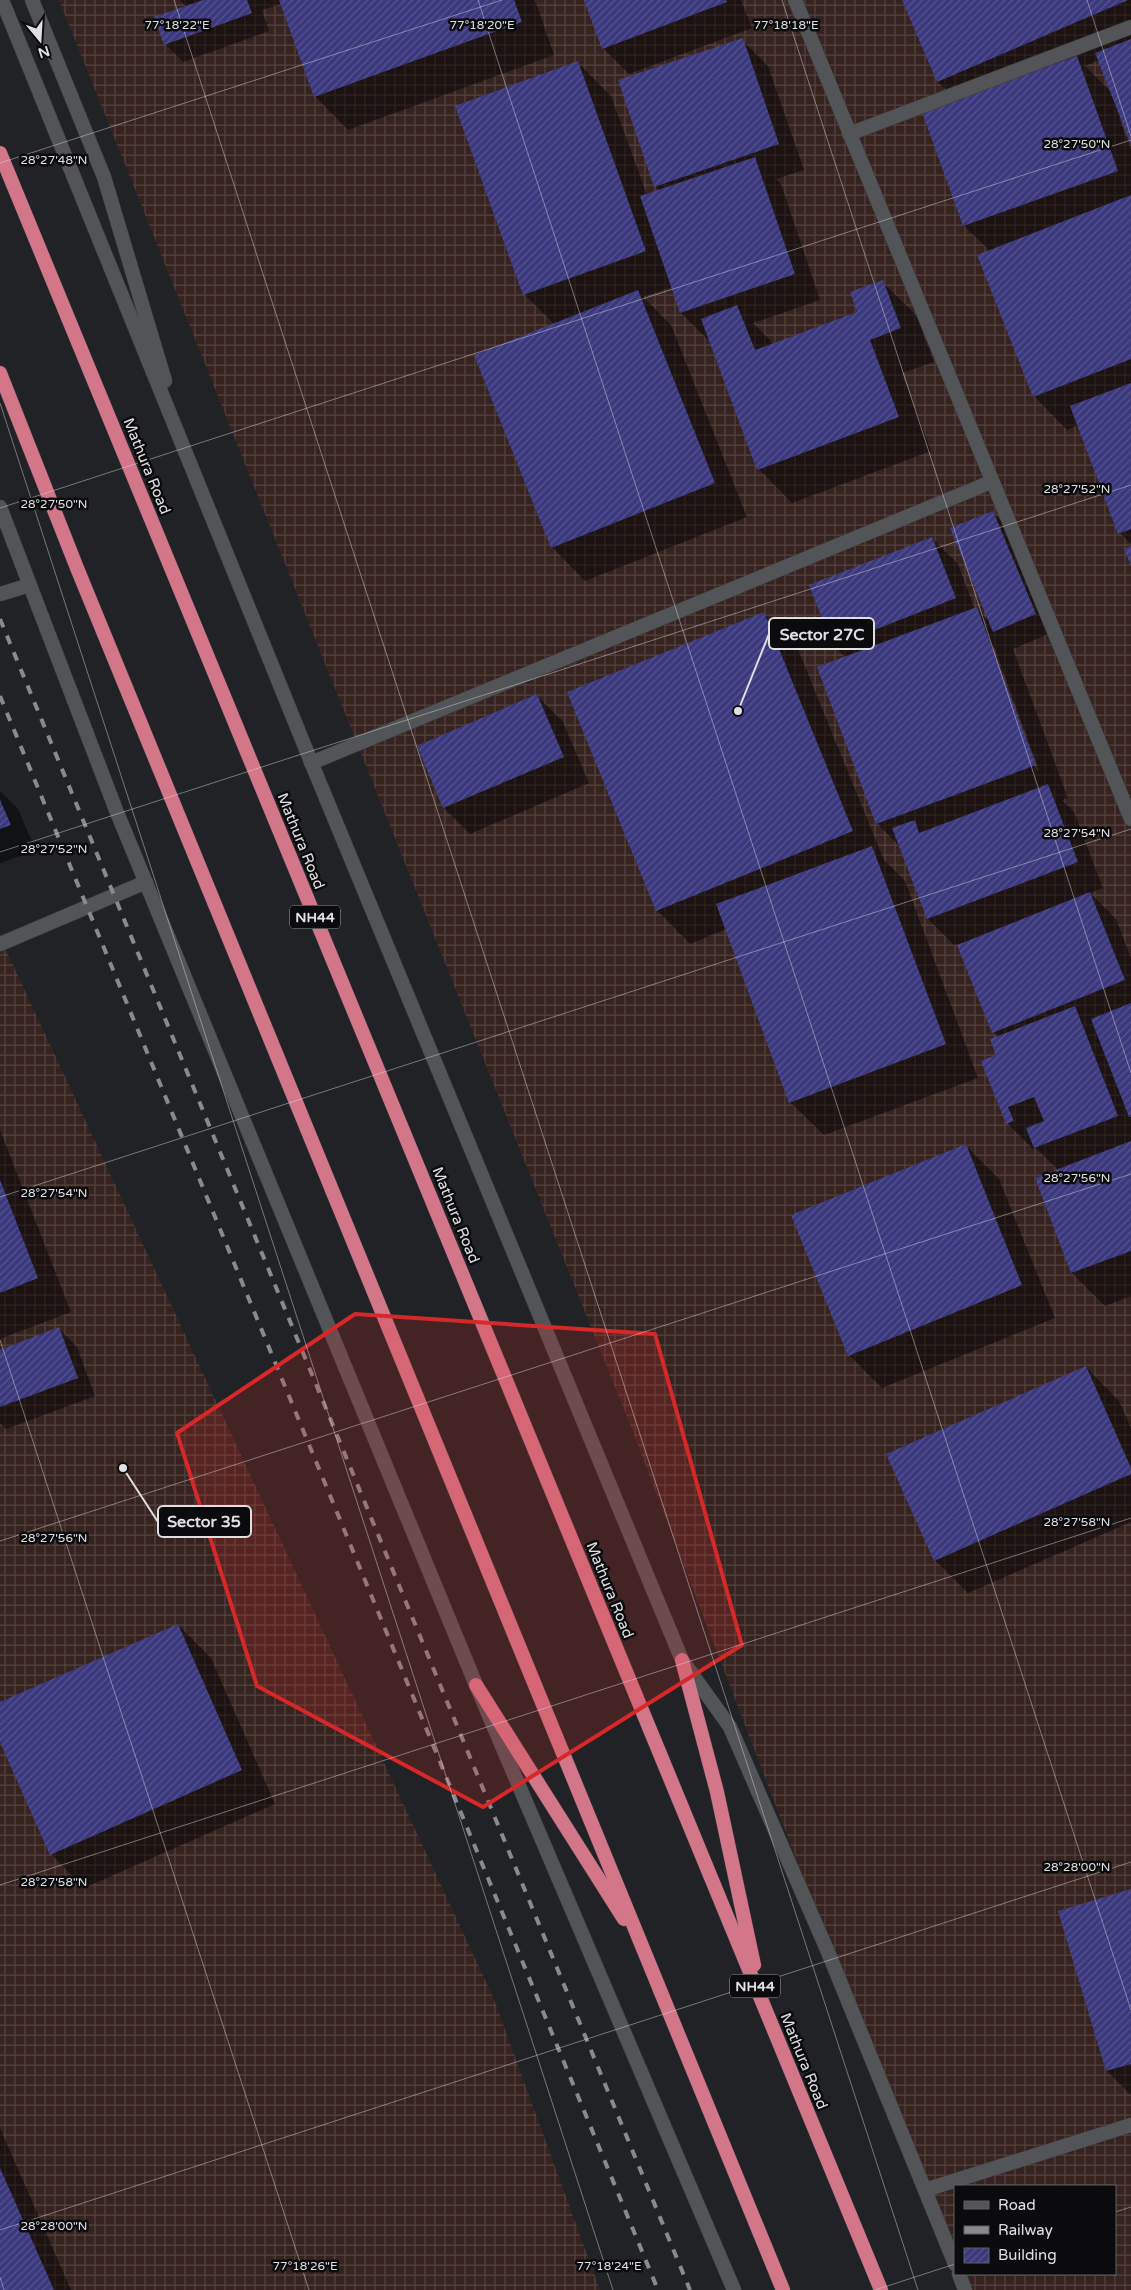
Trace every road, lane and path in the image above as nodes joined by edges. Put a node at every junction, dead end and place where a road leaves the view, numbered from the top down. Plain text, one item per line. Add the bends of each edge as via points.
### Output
1 (2, 0) edge
2 (32, 0) edge
3 (795, 0) edge
4 (1131, 27) edge
5 (849, 134) junction
6 (0, 153) edge
7 (0, 373) edge
8 (190, 464) junction
9 (991, 482) junction
10 (0, 508) edge
11 (30, 585) junction
12 (0, 594) edge
13 (311, 763) junction
14 (1131, 819) edge
15 (146, 882) junction
16 (0, 944) edge
17 (682, 1660) junction
18 (476, 1685) junction
19 (642, 1947) junction
20 (760, 1998) junction
21 (1131, 2125) edge
22 (925, 2190) junction
23 (954, 2262) edge
24 (959, 2275) edge
25 (734, 2290) edge
26 (783, 2290) edge
27 (881, 2290) edge
28 (965, 2290) edge

1 - 8 main road
2 - 8 main road via 104,178
3 - 5 main road
4 - 5 main road
5 - 9 main road
6 - 20 highway, Mathura Road / NH44
7 - 19 highway
8 - 13 main road
9 - 13 main road
9 - 14 main road
10 - 11 main road
11 - 12 main road
11 - 15 main road
13 - 17 main road
15 - 16 main road
15 - 18 main road
17 - 20 highway via 717,1792
17 - 22 main road via 730,1727 828,1952
18 - 19 highway
18 - 25 main road
19 - 26 highway
20 - 27 highway, Mathura Road / NH44
21 - 22 main road
22 - 23 main road
24 - 28 main road

